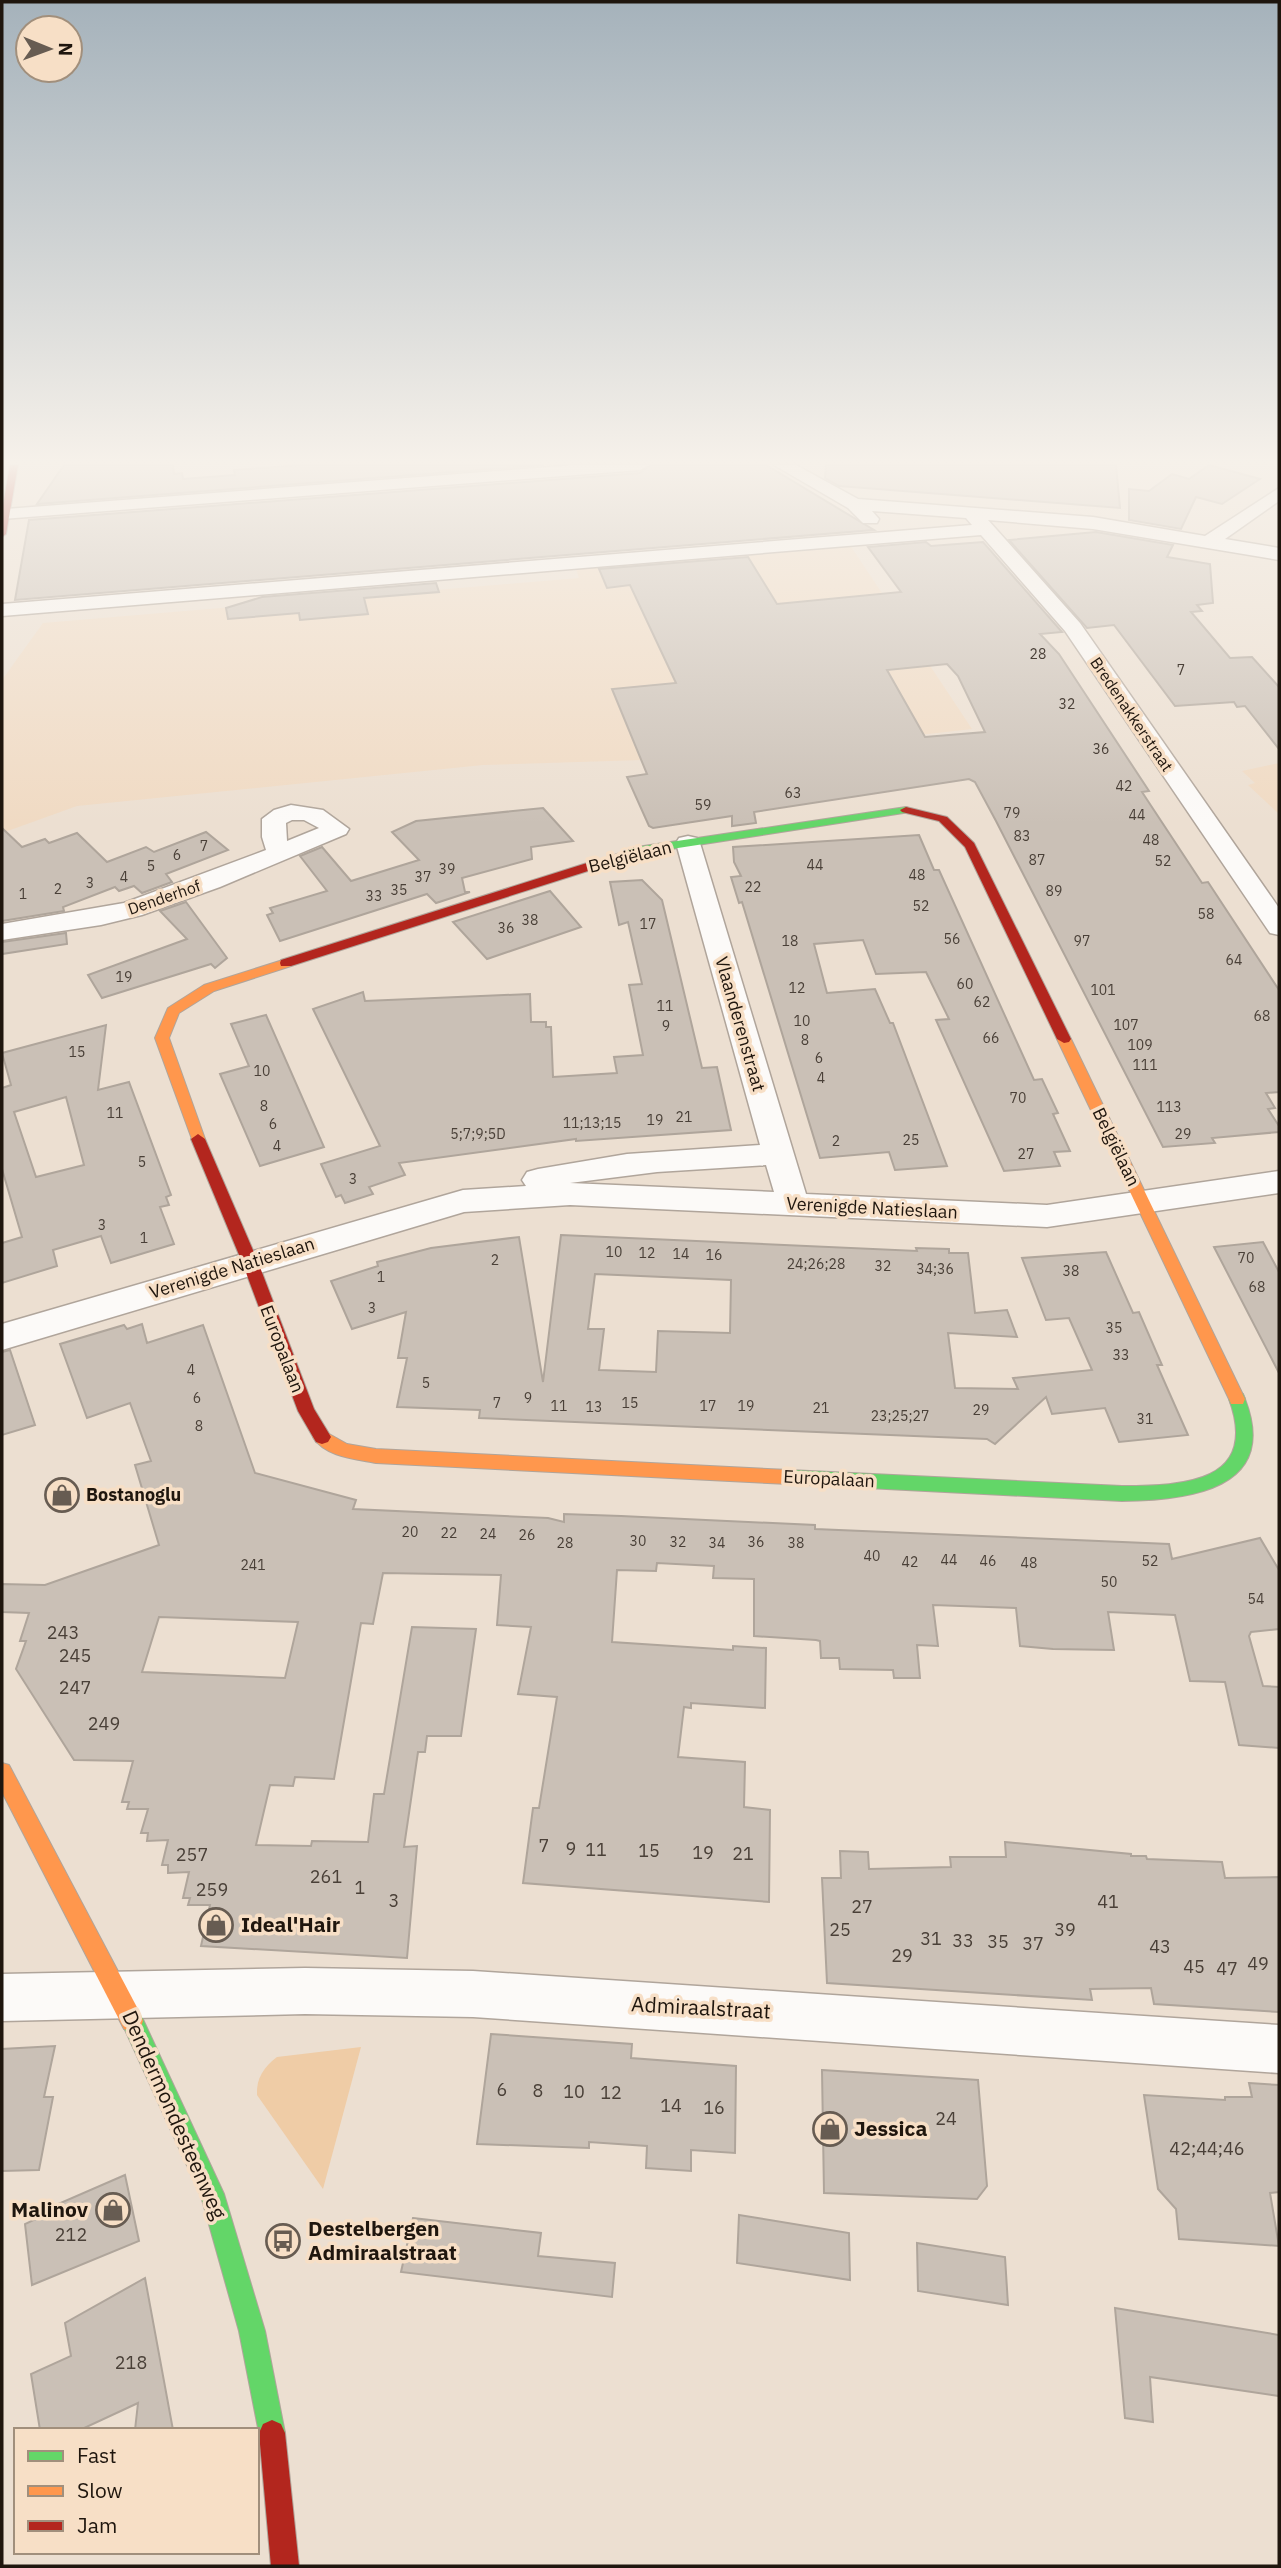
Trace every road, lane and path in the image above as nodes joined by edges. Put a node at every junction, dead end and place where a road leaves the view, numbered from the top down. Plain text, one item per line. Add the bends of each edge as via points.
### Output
1 (306, 585) edge
2 (1036, 585) edge
3 (2, 610) edge
4 (688, 843) junction
5 (281, 852) dead end
6 (1279, 927) edge
7 (2, 932) edge
8 (778, 1154) junction
9 (1279, 1182) edge
10 (463, 1201) junction
11 (1143, 1202) junction
12 (793, 1205) junction
13 (250, 1262) junction
14 (2, 1337) edge
15 (2, 1772) edge
16 (121, 1995) junction
17 (2, 1998) edge
18 (1279, 2049) edge
19 (285, 2566) edge

1 - 3 street
2 - 6 street, Bredenakkerstraat via 1073,627
4 - 8 street, Vlaanderenstraat
4 - 11 street, Belgiëlaan via 906,810 934,814 954,824 970,845
4 - 13 street, Belgiëlaan via 637,851 209,988 173,1011 162,1038
5 - 7 street, Denderhof via 130,910
8 - 10 street, Verenigde Natieslaan via 563,1173
8 - 12 street, Vlaanderenstraat
9 - 11 street, Verenigde Natieslaan
10 - 12 street, Verenigde Natieslaan via 570,1194
10 - 13 street, Verenigde Natieslaan
11 - 12 street, Verenigde Natieslaan via 1047,1216
11 - 13 street, Europalaan via 1241,1408 1245,1435 1240,1461 1220,1479 1168,1492 719,1474 376,1456 343,1450 321,1436 306,1411
13 - 14 street, Verenigde Natieslaan
15 - 16 street, Dendermondesteenweg
16 - 17 street, Admiraalstraat
16 - 18 street, Admiraalstraat via 473,1994
16 - 19 street, Dendermondesteenweg via 211,2191 238,2277 263,2379 282,2503

